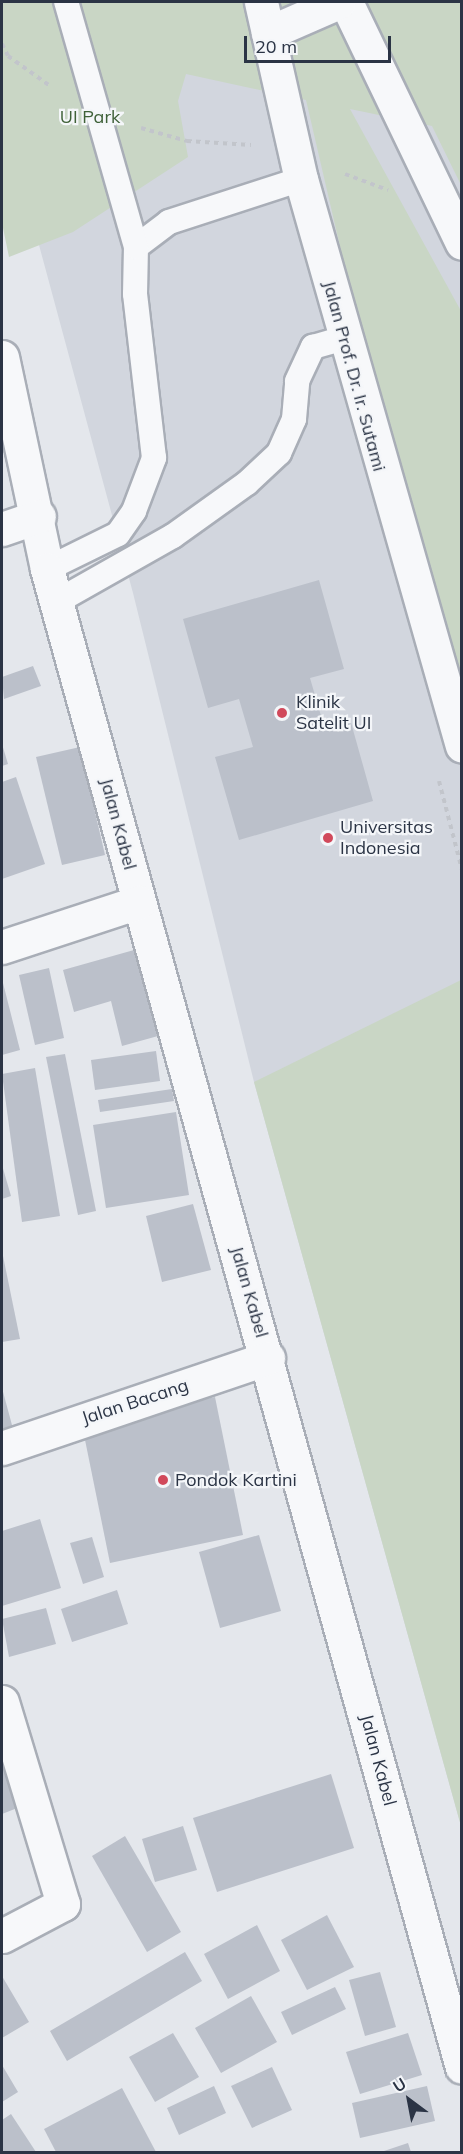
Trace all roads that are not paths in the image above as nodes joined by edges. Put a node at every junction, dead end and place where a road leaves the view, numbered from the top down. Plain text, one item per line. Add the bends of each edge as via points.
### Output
1 (66, 2) edge
2 (339, 2) edge
3 (346, 2) edge
4 (264, 17) edge
5 (299, 168) junction
6 (462, 243) edge
7 (136, 247) junction
8 (345, 338) junction
9 (2, 357) edge
10 (39, 516) junction
11 (2, 529) edge
12 (56, 565) junction
13 (58, 601) junction
14 (462, 746) edge
15 (139, 902) junction
16 (2, 947) edge
17 (268, 1358) junction
18 (2, 1448) edge
19 (2, 1702) edge
20 (2, 1936) edge
21 (462, 2067) edge

1 - 7 lane
2 - 4 street
3 - 6 street via 442,210
4 - 5 street, Jalan Prof. Dr. Ir. Sutami
5 - 7 lane via 169,222
5 - 8 street, Jalan Prof. Dr. Ir. Sutami
7 - 12 lane via 135,294 153,458 134,511 118,534
8 - 13 lane via 313,347 297,381 294,419 279,453 248,483 173,537
8 - 14 street, Jalan Prof. Dr. Ir. Sutami
9 - 10 street, Jalan Kabel
10 - 11 street
10 - 12 street, Jalan Kabel
12 - 13 street, Jalan Kabel
13 - 15 street, Jalan Kabel
15 - 16 street
15 - 17 street, Jalan Kabel
17 - 18 street, Jalan Bacang
17 - 21 street, Jalan Kabel
19 - 20 street via 63,1904

